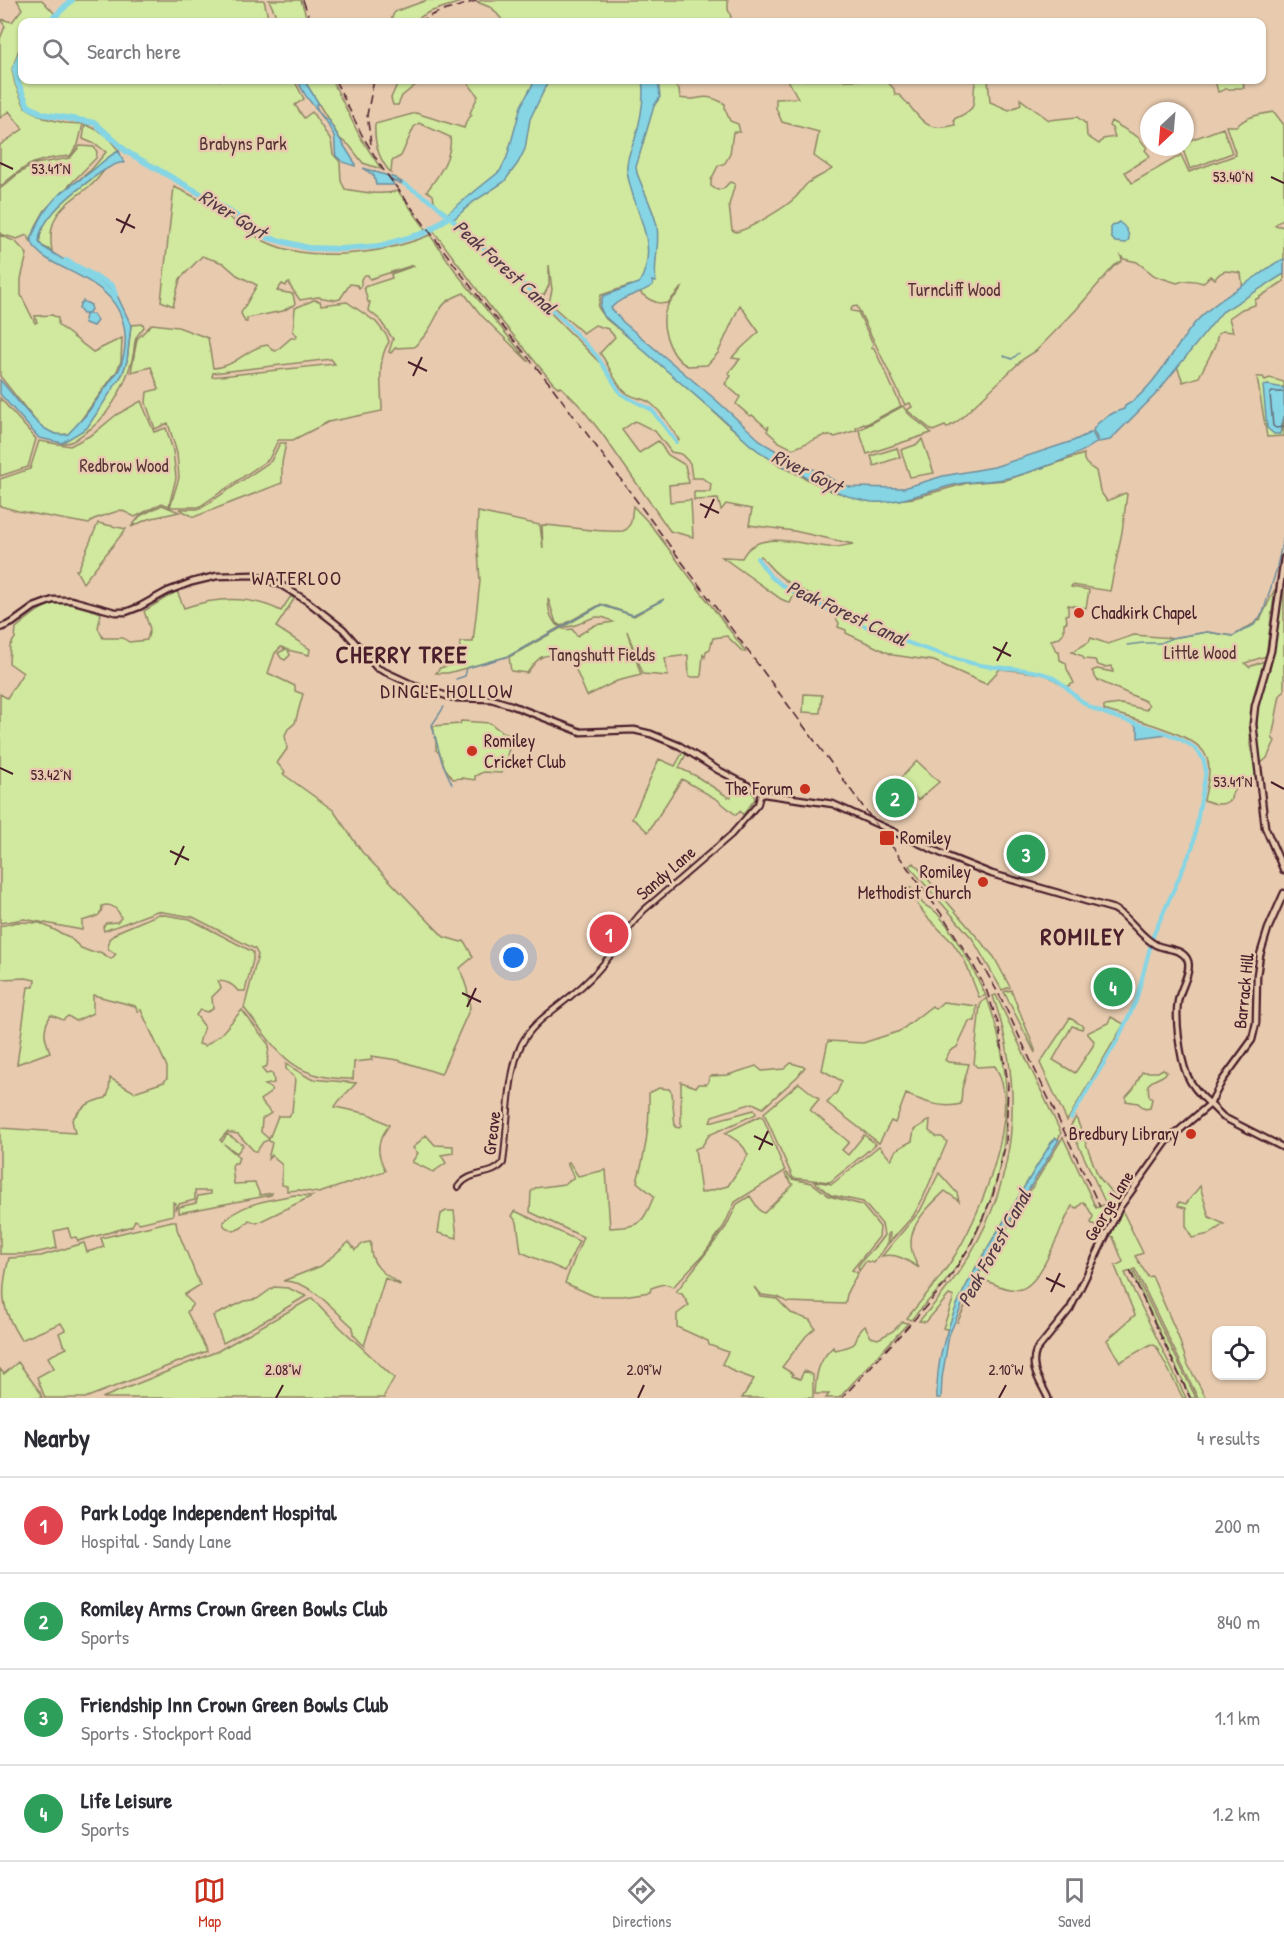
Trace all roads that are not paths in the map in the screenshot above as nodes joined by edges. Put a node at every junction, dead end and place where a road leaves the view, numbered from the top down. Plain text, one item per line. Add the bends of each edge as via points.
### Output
1 (1284, 558) edge
2 (0, 628) edge
3 (761, 793) junction
4 (1284, 871) edge
5 (1284, 893) edge
6 (518, 1054) joint
7 (1210, 1104) junction
8 (1284, 1148) edge
9 (458, 1187) dead end
10 (1048, 1398) edge

1 - 4 main road via 1271,651 1253,724 1265,827
2 - 3 main road via 53,600 126,612 192,582 217,576 254,575 306,601 343,629 377,668 410,684 453,698 491,699 580,732 634,730 651,734 686,749
3 - 6 street, Sandy Lane via 758,804 738,827 638,916 599,968 571,996 547,1012
3 - 7 main road via 833,804 992,874 1114,909 1148,940 1180,952 1188,962 1178,1001 1183,1058 1192,1085
5 - 7 main road, Barrack Hill via 1260,955 1252,1040
6 - 9 street, Greave via 503,1163 494,1171 474,1174
7 - 8 main road via 1223,1117
7 - 10 main road, George Lane via 1168,1140 1120,1207 1070,1309 1036,1351 1034,1369

